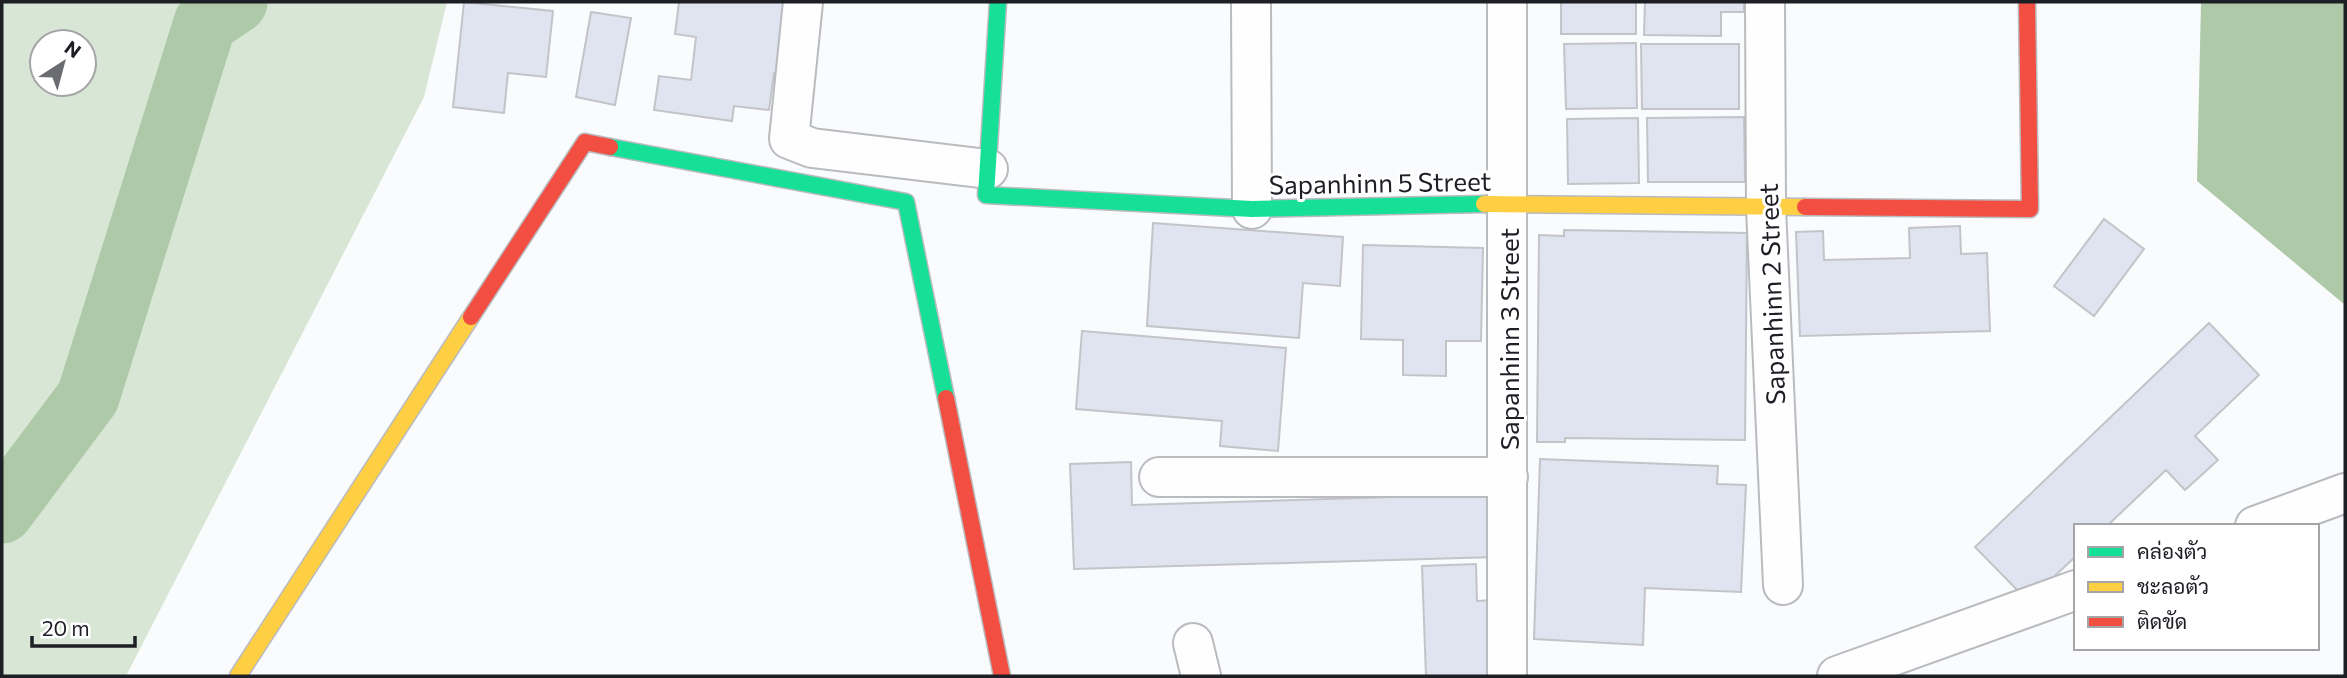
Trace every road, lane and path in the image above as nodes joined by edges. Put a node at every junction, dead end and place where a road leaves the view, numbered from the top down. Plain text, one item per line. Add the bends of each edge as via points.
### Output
1 (803, 2) edge
2 (998, 2) edge
3 (1251, 2) edge
4 (1507, 2) edge
5 (1765, 2) edge
6 (2027, 2) edge
7 (988, 169) junction
8 (1507, 204) junction
9 (1766, 208) junction
10 (1252, 209) junction
11 (1159, 477) dead end
12 (1508, 477) junction
13 (2345, 493) edge
14 (2260, 524) edge
15 (1783, 585) dead end
16 (2074, 591) edge
17 (238, 676) edge
18 (1002, 676) edge
19 (1507, 676) edge
20 (1837, 676) edge

1 - 7 street via 789,139 812,148
2 - 7 street
3 - 10 street
4 - 8 street, Sapanhinn 3 Street
5 - 9 street, Sapanhinn 2 Street
6 - 9 street, Sapanhinn 5 Street via 2030,209
7 - 10 street, Sapanhinn 5 Street via 986,195
8 - 9 street, Sapanhinn 5 Street
8 - 10 street, Sapanhinn 5 Street
8 - 12 street, Sapanhinn 3 Street
9 - 15 street, Sapanhinn 2 Street
11 - 12 street
12 - 19 street, Sapanhinn 3 Street
13 - 14 street
16 - 20 street
17 - 18 street via 585,142 906,202

